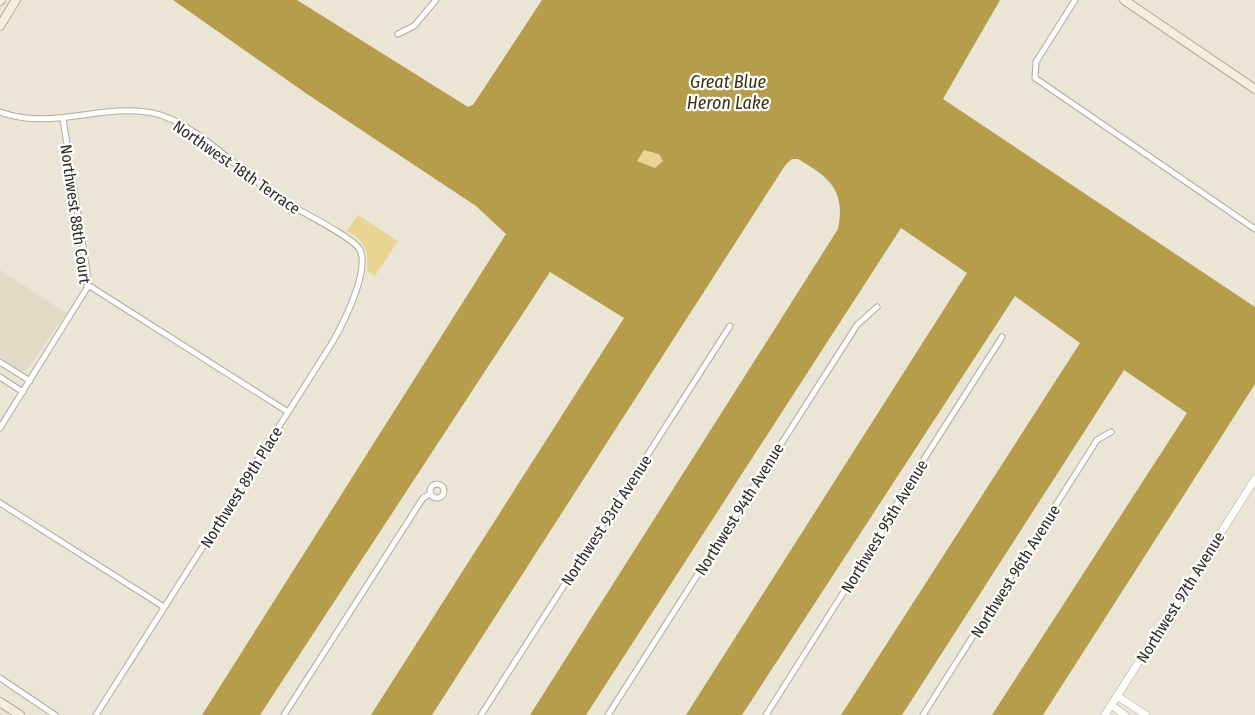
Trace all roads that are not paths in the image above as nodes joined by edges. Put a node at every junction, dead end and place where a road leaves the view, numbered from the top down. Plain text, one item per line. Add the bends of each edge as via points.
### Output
1 (16, 0) edge
2 (436, 0) edge
3 (1076, 0) edge
4 (1124, 0) edge
5 (0, 26) edge
6 (398, 34) dead end
7 (1255, 89) edge
8 (0, 112) edge
9 (63, 119) junction
10 (1255, 229) edge
11 (360, 249) joint
12 (88, 285) junction
13 (877, 308) dead end
14 (730, 326) dead end
15 (1002, 337) dead end
16 (0, 362) edge
17 (0, 377) edge
18 (30, 381) junction
19 (23, 392) junction
20 (288, 412) junction
21 (0, 428) edge
22 (1111, 432) dead end
23 (1255, 479) edge
24 (430, 494) dead end
25 (0, 503) edge
26 (164, 607) junction
27 (0, 678) edge
28 (1117, 696) junction
29 (0, 702) edge
30 (1111, 705) junction
31 (20, 715) edge
32 (55, 715) edge
33 (96, 715) edge
34 (284, 715) edge
35 (481, 715) edge
36 (608, 715) edge
37 (766, 715) edge
38 (923, 715) edge
39 (1105, 715) edge
40 (1125, 715) edge
41 (1146, 715) edge

1 - 5 main road
2 - 6 street via 414,26
3 - 10 street via 1036,62 1035,78
4 - 7 main road
8 - 9 street, Northwest 18th Terrace via 37,120
9 - 11 street, Northwest 18th Terrace via 126,111 152,113 172,120 199,136 273,194
9 - 12 street, Northwest 88th Court
11 - 20 street, Northwest 89th Place via 361,272 347,315
12 - 18 street, Northwest 88th Court
12 - 20 street
13 - 36 street, Northwest 94th Avenue via 857,325
14 - 35 street, Northwest 93rd Avenue
15 - 37 street, Northwest 95th Avenue
16 - 18 street
17 - 19 street
18 - 19 street, Northwest 88th Court
19 - 21 street, Northwest 88th Court
20 - 26 street, Northwest 89th Place
22 - 38 street, Northwest 96th Avenue via 1097,440
23 - 28 street, Northwest 97th Avenue
24 - 34 street via 423,498
25 - 26 street
26 - 33 street, Northwest 89th Place
27 - 32 street
28 - 30 street, Northwest 97th Avenue
28 - 41 street
29 - 31 main road
30 - 39 street, Northwest 97th Avenue
30 - 40 street

